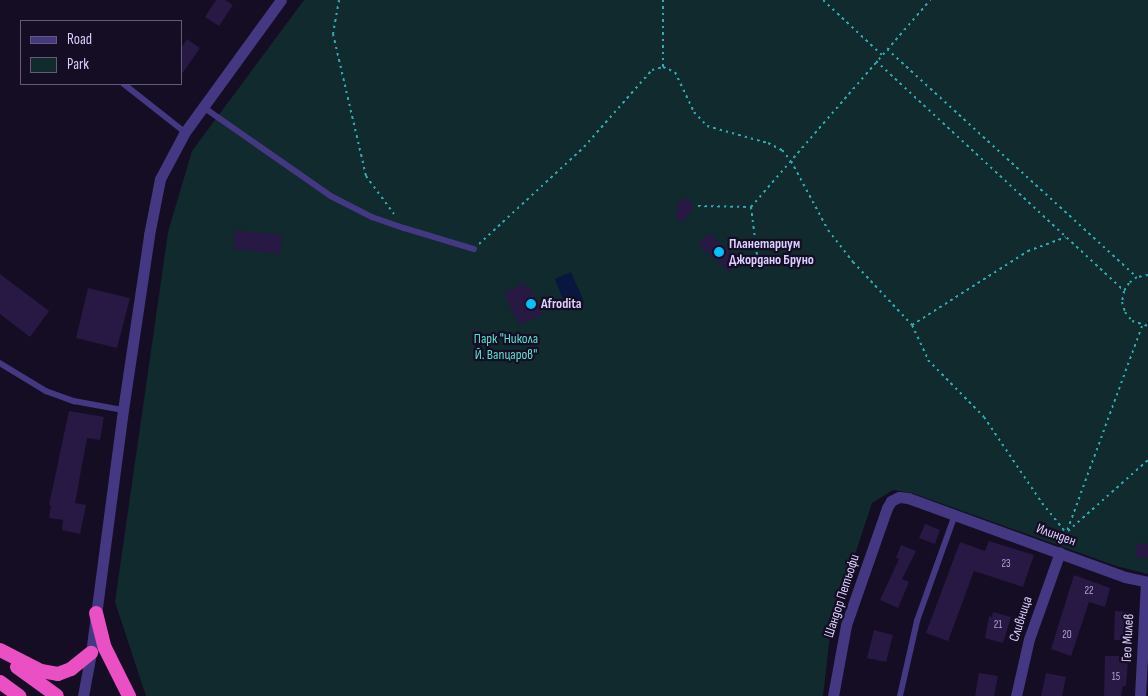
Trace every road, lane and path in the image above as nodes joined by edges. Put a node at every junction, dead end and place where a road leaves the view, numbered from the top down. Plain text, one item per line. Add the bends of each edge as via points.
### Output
1 (282, 0) edge
2 (339, 0) edge
3 (663, 0) edge
4 (823, 0) edge
5 (930, 0) edge
6 (887, 48) junction
7 (882, 55) junction
8 (876, 61) junction
9 (663, 67) junction
10 (125, 85) edge
11 (202, 106) junction
12 (185, 132) junction
13 (791, 161) junction
14 (698, 206) dead end
15 (751, 207) junction
16 (404, 228) junction
17 (1066, 237) junction
18 (474, 249) joint
19 (757, 255) dead end
20 (1148, 274) edge
21 (1136, 277) junction
22 (1124, 291) junction
23 (912, 324) junction
24 (1142, 326) junction
25 (1148, 326) edge
26 (1, 366) edge
27 (123, 410) junction
28 (1148, 460) edge
29 (887, 508) joint
30 (955, 516) junction
31 (1066, 533) junction
32 (1060, 552) junction
33 (1147, 582) edge
34 (96, 613) junction
35 (0, 650) edge
36 (91, 652) junction
37 (0, 655) edge
38 (0, 682) edge
39 (19, 696) edge
40 (57, 696) edge
41 (83, 696) edge
42 (129, 696) edge
43 (833, 696) edge
44 (900, 696) edge
45 (1016, 696) edge
46 (1140, 696) edge

1 - 11 street
2 - 16 path via 333,34 366,176
3 - 9 path
4 - 7 path
5 - 6 path
6 - 7 path
6 - 21 path
7 - 8 path
8 - 13 path
8 - 17 path
9 - 13 path via 675,72 694,112 707,126 768,143 782,150
9 - 18 path via 652,70 584,147
10 - 12 lane
11 - 12 street
11 - 16 lane via 330,196 372,217
12 - 27 street via 160,179
13 - 15 path
13 - 23 path via 828,230 853,262
14 - 15 path
15 - 19 path
16 - 18 lane
17 - 22 path
17 - 23 path via 1028,251
20 - 21 path
21 - 22 path
22 - 24 path via 1122,302 1125,312
23 - 31 path via 928,360 984,417
24 - 25 path
24 - 31 path
26 - 27 lane via 46,391 74,401
27 - 34 street
28 - 31 path
29 - 30 street, Илинден via 899,497 908,498
29 - 43 street, Шандор Петьофи via 846,625
30 - 32 street, Илинден
30 - 44 lane via 917,621
32 - 33 street, Илинден
32 - 45 street, Сливница via 1029,639
33 - 46 street, Гео Милев
34 - 36 street
34 - 42 highway via 105,648
35 - 36 highway via 35,668 58,674 71,669
36 - 41 street
37 - 40 highway
38 - 39 highway

